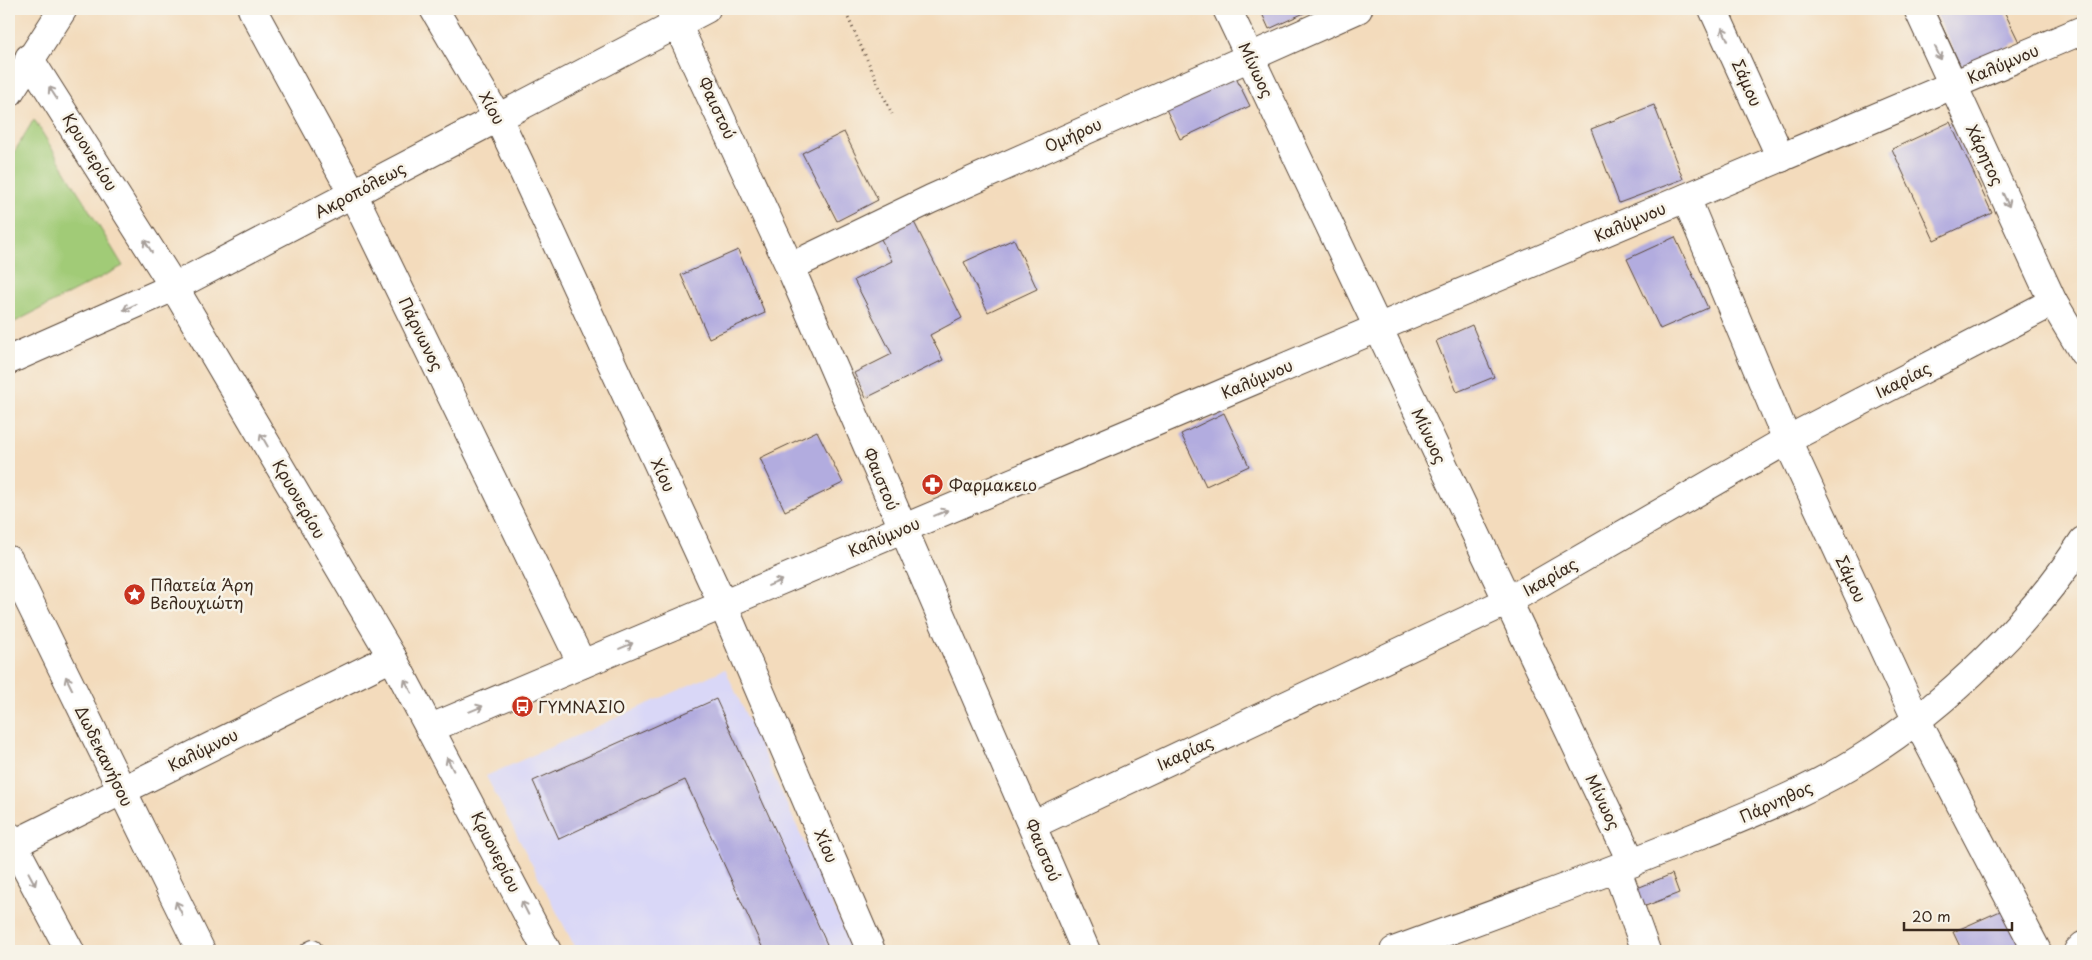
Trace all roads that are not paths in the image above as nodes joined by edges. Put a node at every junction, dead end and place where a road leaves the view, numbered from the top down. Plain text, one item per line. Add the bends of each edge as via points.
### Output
1 (63, 9) edge
2 (252, 9) edge
3 (434, 9) edge
4 (706, 9) edge
5 (1227, 9) edge
6 (1358, 9) edge
7 (1714, 9) edge
8 (1918, 9) edge
9 (674, 16) edge
10 (2083, 30) edge
11 (1249, 56) junction
12 (29, 58) junction
13 (1953, 86) junction
14 (9, 93) edge
15 (498, 118) junction
16 (1781, 158) junction
17 (353, 194) junction
18 (1686, 198) junction
19 (790, 267) junction
20 (174, 287) junction
21 (2053, 302) junction
22 (1378, 328) junction
23 (2083, 352) edge
24 (9, 360) edge
25 (1787, 440) junction
26 (902, 529) junction
27 (2083, 541) edge
28 (9, 560) edge
29 (1508, 601) junction
30 (723, 605) junction
31 (392, 656) junction
32 (582, 664) junction
33 (1917, 721) junction
34 (431, 728) junction
35 (121, 790) junction
36 (1032, 825) junction
37 (11, 840) edge
38 (1624, 866) junction
39 (2083, 946) edge
40 (70, 951) edge
41 (201, 951) edge
42 (547, 951) edge
43 (871, 951) edge
44 (1086, 951) edge
45 (1394, 951) edge
46 (1646, 951) edge
47 (2037, 951) edge
48 (2078, 951) edge

1 - 12 street
2 - 17 street, Πάρνωνος
3 - 15 street, Χίου
4 - 9 street, Ακροπόλεως
5 - 11 street, Μίνωος
6 - 11 street, Ομήρου
16 -> 7 street, Σάμου
8 -> 13 street, Χάρητος
9 - 15 street, Ακροπόλεως
9 - 19 street, Φαιστού
10 - 13 street, Καλύμνου
11 - 19 street, Ομήρου via 931,199
11 - 22 street, Μίνωος
12 - 14 street
20 -> 12 street, Κρυονερίου
13 - 16 street, Καλύμνου
13 -> 21 street, Χάρητος
15 - 17 street, Ακροπόλεως
15 - 30 street, Χίου
16 - 18 street, Καλύμνου
17 - 20 street, Ακροπόλεως
17 - 32 street, Πάρνωνος
18 - 22 street, Καλύμνου
18 - 25 street, Σάμου
19 - 26 street, Φαιστού
20 -> 24 street, Ακροπόλεως
31 -> 20 street, Κρυονερίου
21 - 23 street, Χάρητος
21 - 25 street, Ικαρίας
26 -> 22 street, Καλύμνου
22 - 29 street, Μίνωος
25 - 29 street, Ικαρίας
25 - 33 street, Σάμου
30 -> 26 street, Καλύμνου
26 - 36 street, Φαιστού
27 - 33 street, Πάρνηθος via 2064,571 2032,610 1952,691
35 -> 28 street, Δωδεκανήσου
29 - 36 street, Ικαρίας
29 - 38 street, Μίνωος
32 -> 30 street, Καλύμνου
30 - 43 street, Χίου
34 -> 31 street, Κρυονερίου
31 - 35 street, Καλύμνου
34 -> 32 street, Καλύμνου
33 - 38 street, Πάρνηθος via 1818,784
33 - 47 street, Σάμου
42 -> 34 street, Κρυονερίου
35 - 37 street, Καλύμνου
41 -> 35 street, Δωδεκανήσου
36 - 44 street, Φαιστού
37 -> 40 street
38 - 45 street, Πάρνηθος
38 - 46 street, Μίνωος
39 - 48 street

